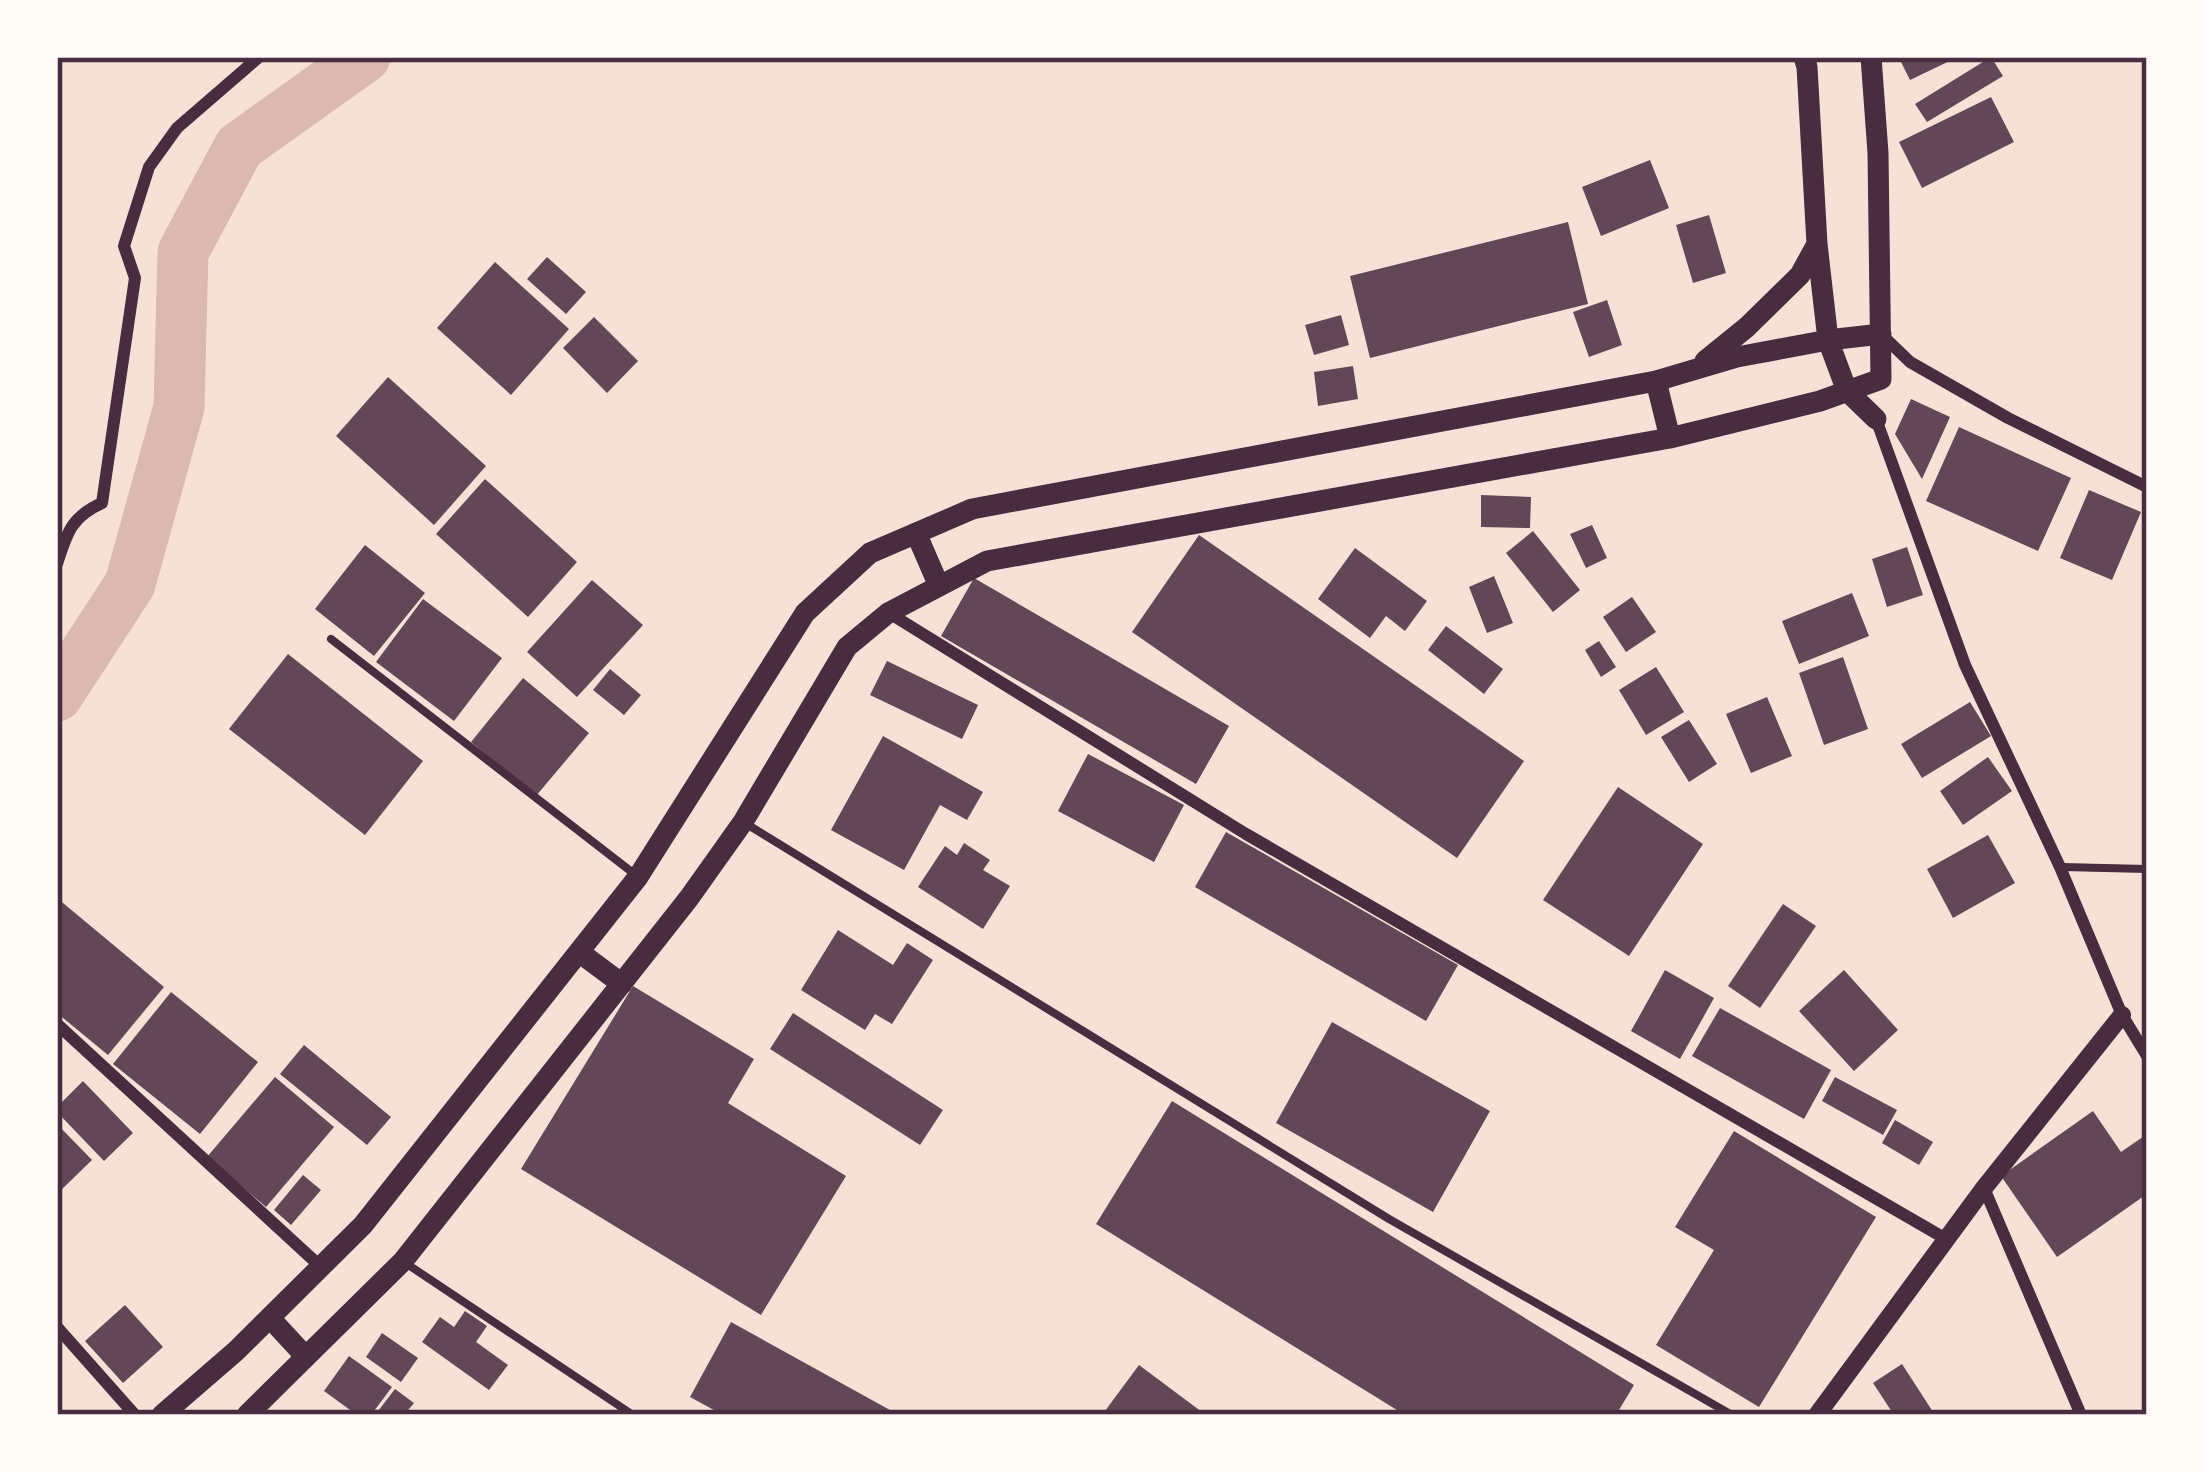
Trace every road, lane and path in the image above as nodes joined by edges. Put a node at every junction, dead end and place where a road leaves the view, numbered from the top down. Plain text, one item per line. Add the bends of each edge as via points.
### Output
1 (260, 57) edge
2 (1804, 57) edge
3 (1871, 57) edge
4 (1817, 244) junction
5 (1881, 334) junction
6 (1828, 340) junction
7 (1910, 362) junction
8 (1696, 369) junction
9 (1881, 379) junction
10 (1656, 381) junction
11 (1847, 391) junction
12 (1876, 419) junction
13 (1670, 438) junction
14 (2147, 488) edge
15 (916, 533) junction
16 (57, 564) edge
17 (939, 586) junction
18 (888, 613) junction
19 (332, 639) dead end
20 (743, 822) junction
21 (2060, 867) junction
22 (2147, 869) edge
23 (638, 877) junction
24 (579, 952) junction
25 (622, 984) junction
26 (2122, 1015) junction
27 (57, 1024) edge
28 (2147, 1056) edge
29 (1984, 1188) junction
30 (1946, 1239) junction
31 (403, 1261) junction
32 (322, 1268) junction
33 (270, 1318) junction
34 (57, 1327) edge
35 (306, 1357) junction
36 (134, 1415) edge
37 (162, 1415) edge
38 (247, 1415) edge
39 (633, 1415) edge
40 (1732, 1415) edge
41 (1817, 1415) edge
42 (2081, 1415) edge

1 - 16 street via 177,128 149,167 124,246 135,278 102,503 68,532
2 - 4 main road
3 - 5 main road
4 - 6 main road
4 - 8 main road via 1774,302
5 - 6 main road
5 - 7 street
5 - 9 main road
6 - 8 main road
6 - 11 main road
7 - 9 street
7 - 14 street
8 - 10 main road
9 - 11 main road
9 - 12 main road
10 - 13 main road
10 - 15 main road via 972,509
11 - 12 main road
11 - 13 main road
12 - 21 street via 1966,665
13 - 17 main road via 987,561
15 - 17 main road
15 - 23 main road via 870,553 805,613
17 - 18 main road
18 - 20 main road via 847,647
18 - 30 street via 1246,834
19 - 23 lane
20 - 25 main road
20 - 40 lane via 1389,1219
21 - 22 lane
21 - 26 street
23 - 24 main road
24 - 25 main road
24 - 32 main road
25 - 31 main road
26 - 28 street
26 - 29 street
27 - 32 street
29 - 30 street
29 - 42 street
30 - 41 street
31 - 35 main road
31 - 39 lane
32 - 33 main road
33 - 35 main road
33 - 37 main road
34 - 36 street
35 - 38 main road

